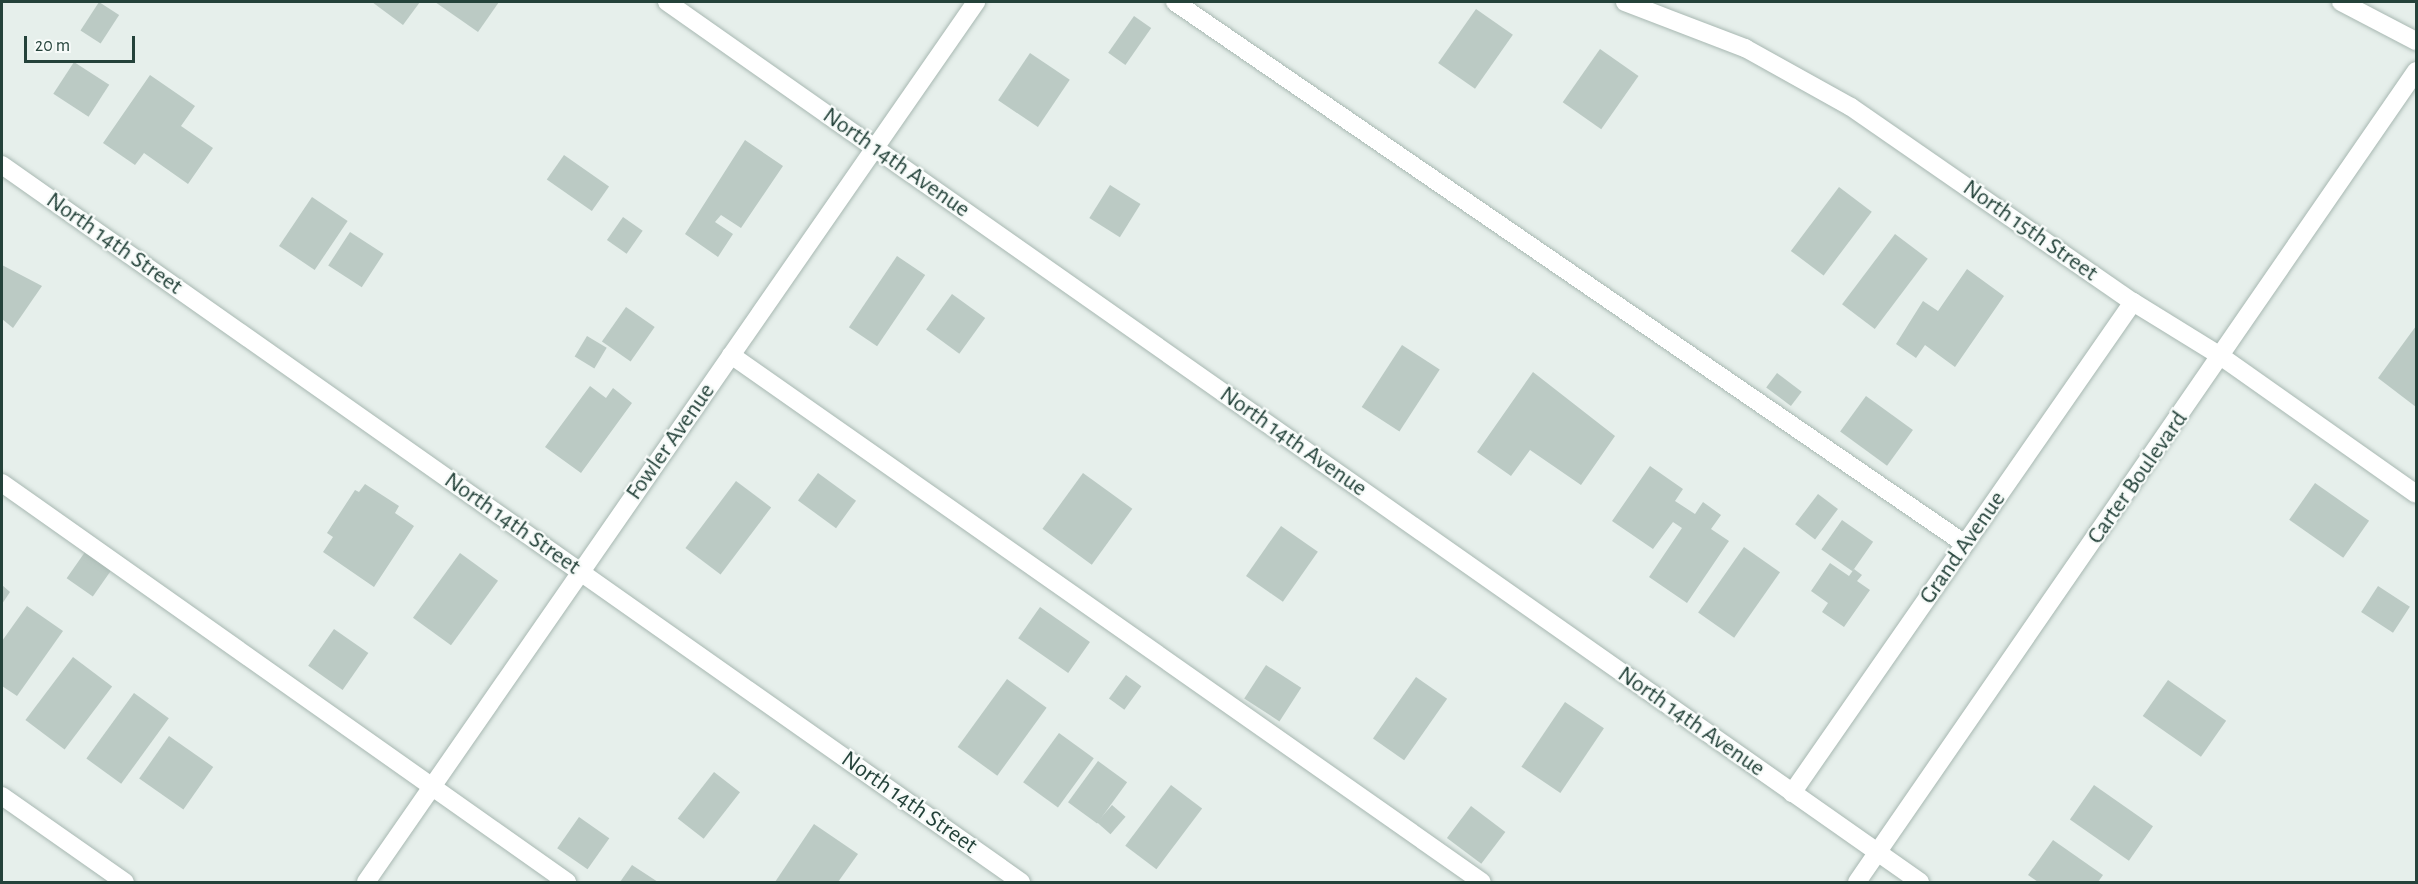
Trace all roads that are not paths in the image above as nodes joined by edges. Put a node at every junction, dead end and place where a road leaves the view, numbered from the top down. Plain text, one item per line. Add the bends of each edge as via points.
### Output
1 (667, 2) edge
2 (976, 2) edge
3 (1175, 2) edge
4 (1625, 2) edge
5 (2342, 2) edge
6 (2416, 41) edge
7 (2416, 71) edge
8 (874, 147) junction
9 (2, 165) edge
10 (2133, 302) junction
11 (731, 355) junction
12 (2223, 357) junction
13 (2, 483) edge
14 (2416, 494) edge
15 (1965, 544) junction
16 (580, 572) junction
17 (431, 788) junction
18 (1792, 793) junction
19 (2, 796) edge
20 (1878, 852) junction
21 (125, 882) edge
22 (366, 882) edge
23 (567, 882) edge
24 (1021, 882) edge
25 (1482, 882) edge
26 (1857, 882) edge
27 (1920, 882) edge

1 - 8 street, North 14th Avenue
2 - 8 street, Fowler Avenue
3 - 15 street
4 - 10 street, North 15th Street via 1745,48 1851,107
5 - 6 street
7 - 12 street, Carter Boulevard
8 - 11 street, Fowler Avenue
8 - 18 street, North 14th Avenue
9 - 16 street, North 14th Street
10 - 12 street, North 15th Street
10 - 15 street, Grand Avenue
11 - 16 street, Fowler Avenue
11 - 25 street
12 - 14 street, North 15th Street
12 - 20 street, Carter Boulevard
13 - 17 street
15 - 18 street, Grand Avenue
16 - 17 street, Fowler Avenue
16 - 24 street, North 14th Street
17 - 22 street, Fowler Avenue
17 - 23 street
18 - 20 street, North 14th Avenue
19 - 21 street
20 - 26 street, Carter Boulevard
20 - 27 street, North 14th Avenue

